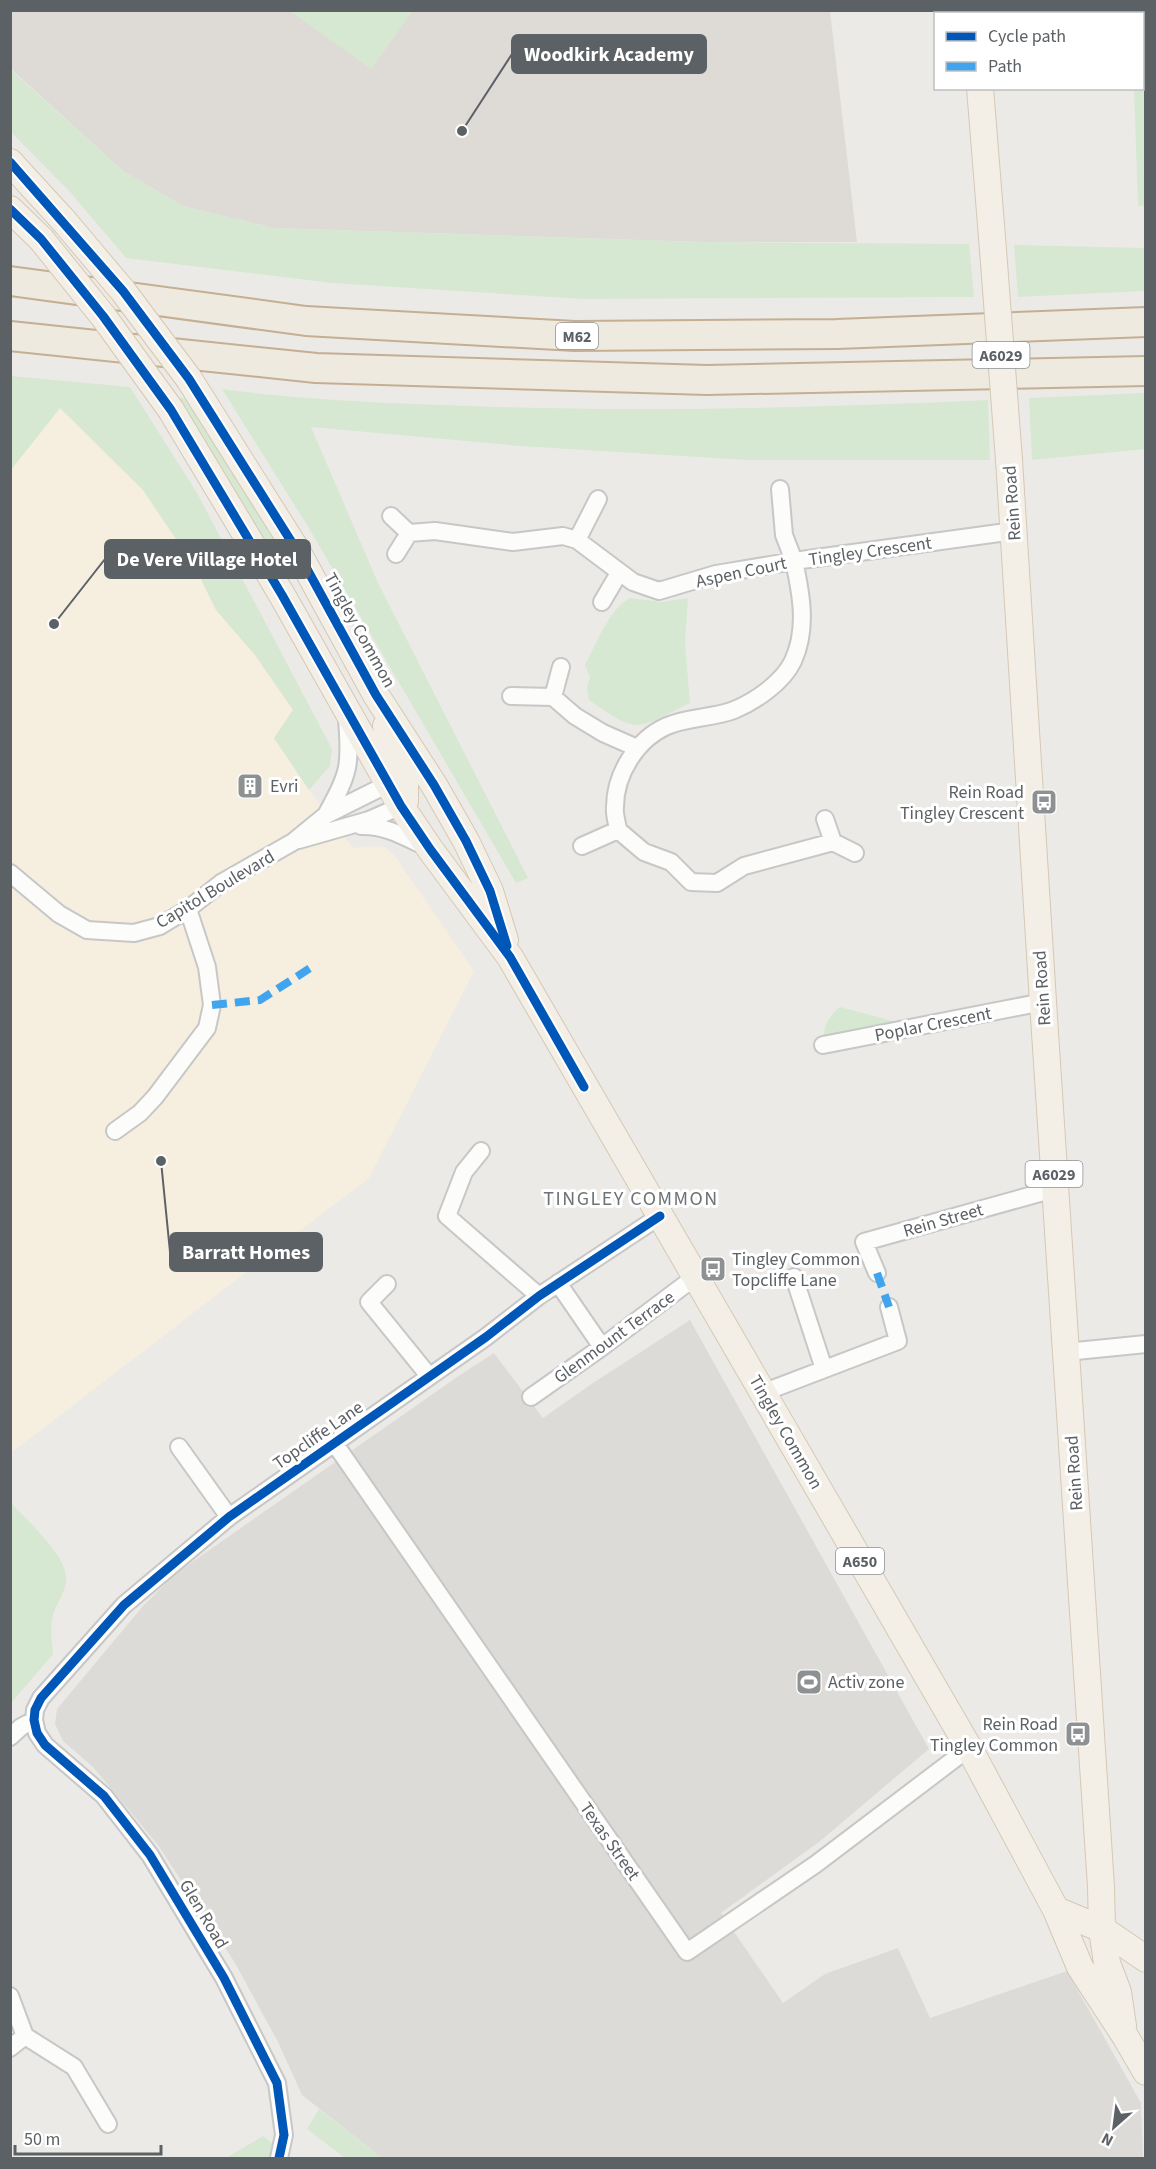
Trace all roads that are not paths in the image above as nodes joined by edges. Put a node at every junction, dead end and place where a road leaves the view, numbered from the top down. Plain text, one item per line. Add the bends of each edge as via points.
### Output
1 (980, 90) edge
2 (10, 162) edge
3 (10, 209) edge
4 (10, 281) edge
5 (1146, 322) edge
6 (10, 336) edge
7 (1146, 371) edge
8 (780, 489) dead end
9 (598, 499) dead end
10 (391, 516) dead end
11 (1014, 531) junction
12 (409, 533) junction
13 (577, 540) junction
14 (396, 554) dead end
15 (794, 561) junction
16 (619, 573) junction
17 (602, 602) dead end
18 (561, 667) dead end
19 (376, 695) junction
20 (512, 696) dead end
21 (553, 697) junction
22 (347, 711) junction
23 (638, 748) junction
24 (434, 785) junction
25 (398, 792) junction
26 (326, 815) junction
27 (825, 819) dead end
28 (346, 826) junction
29 (618, 830) junction
30 (293, 842) junction
31 (833, 842) junction
32 (582, 846) dead end
33 (430, 849) junction
34 (855, 853) dead end
35 (10, 873) edge
36 (188, 909) junction
37 (510, 957) junction
38 (1042, 1002) junction
39 (823, 1045) dead end
40 (115, 1131) dead end
41 (481, 1151) dead end
42 (1054, 1189) junction
43 (660, 1216) junction
44 (877, 1273) dead end
45 (696, 1277) junction
46 (794, 1277) dead end
47 (558, 1283) junction
48 (387, 1284) dead end
49 (539, 1296) junction
50 (889, 1307) dead end
51 (1146, 1344) edge
52 (602, 1347) junction
53 (1066, 1352) junction
54 (824, 1369) junction
55 (429, 1376) junction
56 (762, 1393) junction
57 (531, 1397) dead end
58 (334, 1444) junction
59 (179, 1447) dead end
60 (229, 1517) junction
61 (34, 1720) junction
62 (10, 1737) edge
63 (969, 1748) junction
64 (1101, 1887) junction
65 (1056, 1910) junction
66 (1102, 1929) junction
67 (1146, 1951) edge
68 (1146, 1959) edge
69 (1146, 1971) edge
70 (1118, 1992) junction
71 (10, 1996) edge
72 (25, 2036) junction
73 (1125, 2036) junction
74 (10, 2049) edge
75 (1146, 2072) edge
76 (108, 2124) dead end
77 (279, 2158) edge

1 - 11 main road, Rein Road / A6029, bridge
2 - 19 main road, Tingley Common / A650, bridge via 123,291 189,379 296,549
3 - 22 main road, Tingley Common / A650, bridge via 41,239 103,316 171,410
4 - 5 highway, M62 via 306,321 575,336 837,334
6 - 7 highway, M62 via 316,368 695,380
8 - 15 street, Aspen Court via 784,536
9 - 13 street
10 - 12 street
11 - 15 street, Tingley Crescent
11 - 38 main road, Rein Road / A6029
12 - 13 street via 435,531 513,542 563,536
12 - 14 street
13 - 16 street, Aspen Court
15 - 16 street, Aspen Court via 716,574 659,591
15 - 23 street, Tingley Crescent via 802,600 802,632 793,661 777,682 734,711 666,727
16 - 17 street
18 - 21 street
19 - 24 main road, Tingley Common / A650
19 - 25 main road
20 - 21 street
21 - 23 street via 603,733
22 - 25 main road, Tingley Common / A650
22 - 26 street, Capitol Boulevard via 349,765
23 - 29 street, Tingley Crescent via 619,777 615,807
24 - 25 main road
24 - 37 main road, Tingley Common / A650 via 490,891
25 - 26 street, Capitol Boulevard
25 - 28 street, Capitol Boulevard via 369,820
25 - 33 main road, Tingley Common / A650
26 - 30 street, Capitol Boulevard
27 - 31 street
28 - 30 street, Capitol Boulevard
28 - 33 street, Capitol Boulevard via 389,829
29 - 31 street via 644,852 671,862 691,882 717,884 744,866
29 - 32 street
30 - 36 street, Capitol Boulevard via 221,883
31 - 34 street
33 - 37 main road, Tingley Common / A650
35 - 36 street, Capitol Boulevard via 59,914 87,930 134,933 160,926
36 - 40 street via 207,967 212,1005 207,1029 155,1097
37 - 43 main road, Tingley Common / A650
38 - 39 street, Poplar Crescent
38 - 42 main road, Rein Road / A6029
41 - 49 street via 464,1172 447,1216
42 - 44 street, Rein Street via 864,1242
42 - 53 main road, Rein Road / A6029
43 - 45 main road, Tingley Common / A650
43 - 47 street, Topcliffe Lane
45 - 52 street, Glenmount Terrace
45 - 56 main road, Tingley Common / A650
46 - 54 street
47 - 49 street, Topcliffe Lane
47 - 52 street
48 - 55 street via 369,1302
49 - 55 street, Topcliffe Lane
50 - 54 street via 898,1341
51 - 53 street
52 - 57 street, Glenmount Terrace
53 - 64 main road, Rein Road / A6029
54 - 56 street
55 - 58 street, Topcliffe Lane
56 - 63 main road, Tingley Common / A650
58 - 60 street, Topcliffe Lane
58 - 63 street, Texas Street via 687,1952 816,1864
59 - 60 street
60 - 61 street, Topcliffe Lane via 124,1605 41,1698
61 - 62 street
61 - 77 street, Glen Road via 45,1745 104,1796 150,1855 224,1978 277,2083 284,2135
63 - 65 main road, Tingley Common / A650
64 - 66 main road, Rein Road / A6029
64 - 67 main road, Rein Road / A6029 via 1115,1914
65 - 66 main road
65 - 73 main road, Tingley Common / A650 via 1080,1967
66 - 68 main road
66 - 70 main road, Rein Road via 1107,1963
69 - 70 main road via 1128,1973
70 - 73 main road, Rein Road
71 - 72 street
72 - 74 street
72 - 76 street via 74,2067
73 - 75 main road, A650

